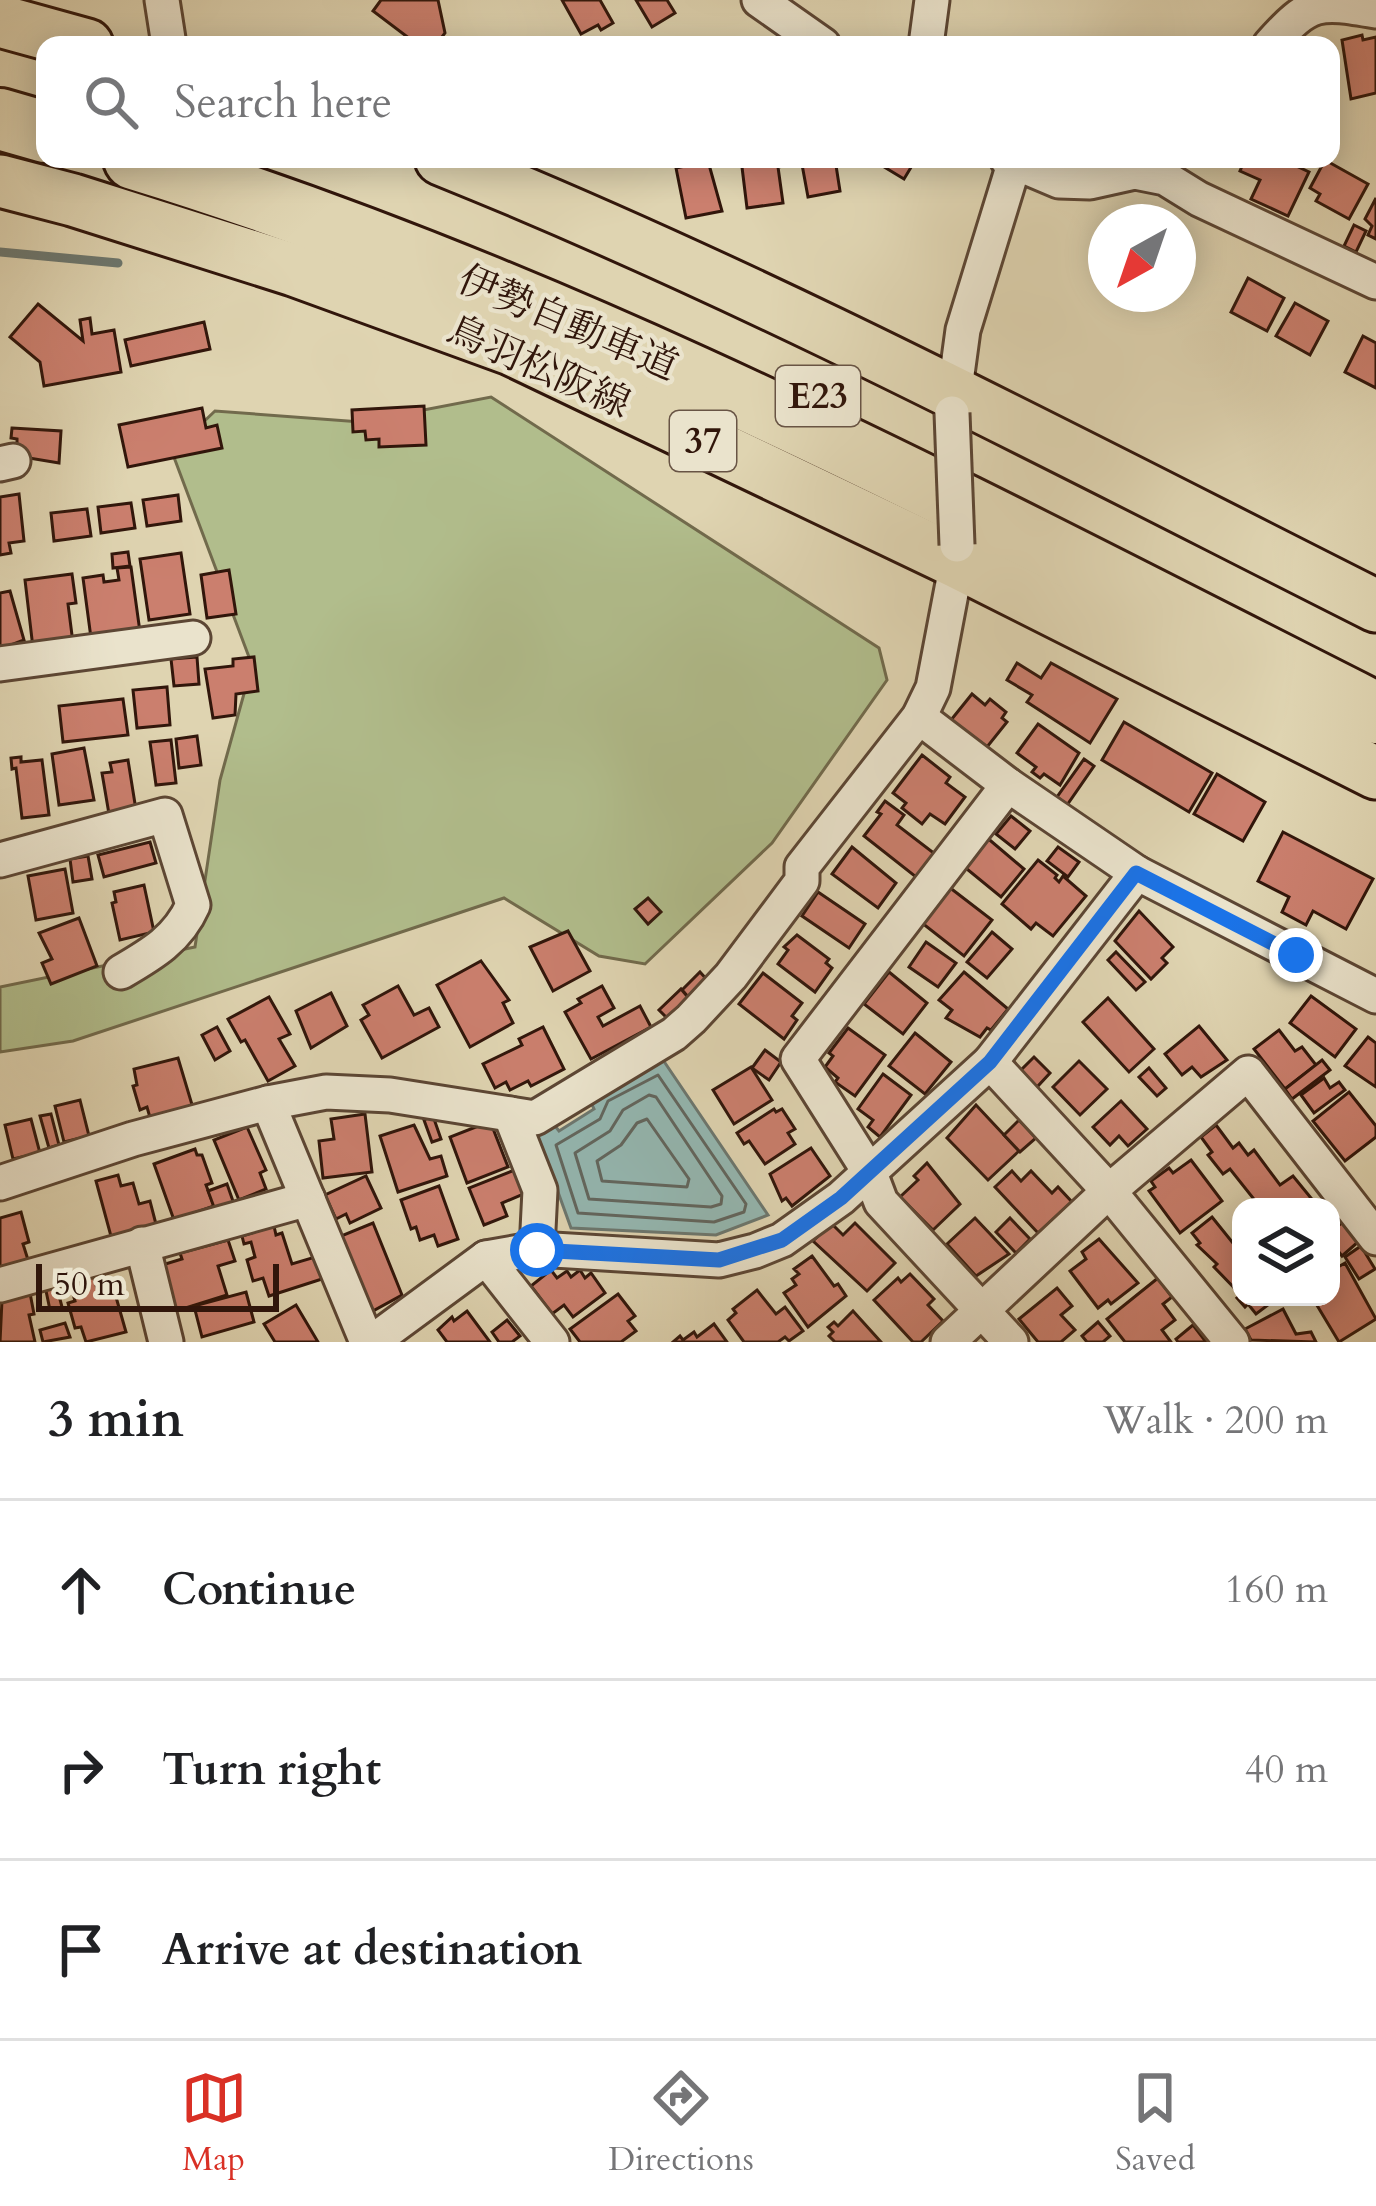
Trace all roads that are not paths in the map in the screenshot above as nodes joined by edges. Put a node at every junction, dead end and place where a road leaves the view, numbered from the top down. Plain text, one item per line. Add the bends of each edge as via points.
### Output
1 (162, 0) edge
2 (759, 0) edge
3 (932, 0) edge
4 (1288, 9) edge
5 (1376, 10) edge
6 (0, 20) edge
7 (56, 36) edge
8 (168, 36) edge
9 (810, 36) edge
10 (927, 36) edge
11 (1274, 36) edge
12 (0, 85) edge
13 (36, 95) edge
14 (0, 119) edge
15 (36, 129) edge
16 (163, 168) edge
17 (267, 168) edge
18 (463, 168) edge
19 (1008, 168) edge
20 (1027, 168) edge
21 (1172, 168) edge
22 (0, 181) edge
23 (1376, 282) edge
24 (952, 403) junction
25 (957, 554) junction
26 (1376, 607) edge
27 (193, 638) dead end
28 (0, 664) edge
29 (1376, 675) edge
30 (1376, 712) edge
31 (919, 717) junction
32 (1376, 773) edge
33 (1008, 785) junction
34 (0, 860) edge
35 (1136, 873) junction
36 (121, 972) dead end
37 (1376, 996) edge
38 (990, 1062) junction
39 (268, 1103) junction
40 (510, 1114) junction
41 (870, 1173) junction
42 (0, 1183) edge
43 (1109, 1191) junction
44 (308, 1198) junction
45 (1376, 1238) edge
46 (142, 1244) junction
47 (537, 1250) junction
48 (486, 1258) junction
49 (0, 1285) edge
50 (983, 1309) junction
51 (166, 1342) edge
52 (370, 1342) edge
53 (552, 1342) edge
54 (949, 1342) edge
55 (1011, 1342) edge
56 (1232, 1342) edge

1 - 8 street
2 - 9 street
3 - 10 street
4 - 5 street
4 - 11 street
6 - 7 main road
12 - 13 highway
14 - 15 highway
16 - 30 highway, 伊勢自動車道 / E23 via 384,247 721,388
17 - 29 highway, 伊勢自動車道 / E23 via 733,356
18 - 24 main road via 563,208
19 - 24 street via 963,330
20 - 21 street via 1090,182
21 - 23 street via 1199,199
22 - 25 main road, 鳥羽松阪線 / 37 via 294,270 511,349
24 - 25 street, bridge
24 - 26 main road
25 - 31 street via 933,688
25 - 32 main road, 鳥羽松阪線 / 37
27 - 28 street
31 - 33 street
31 - 40 street via 707,1004 674,1034 535,1118
33 - 35 street
33 - 41 street via 798,1059
34 - 36 street via 165,815 193,905 160,950
35 - 37 street
35 - 38 street
38 - 41 street
38 - 43 street
39 - 40 street via 354,1092
39 - 42 street
39 - 44 street
40 - 47 street via 541,1190
41 - 47 street via 782,1240 719,1260
41 - 50 street via 881,1202
43 - 45 street via 1248,1073
43 - 50 street
43 - 56 street
44 - 46 street
44 - 52 street
46 - 49 street
46 - 51 street
47 - 48 street
48 - 52 street
48 - 53 street
50 - 54 street
50 - 55 street

